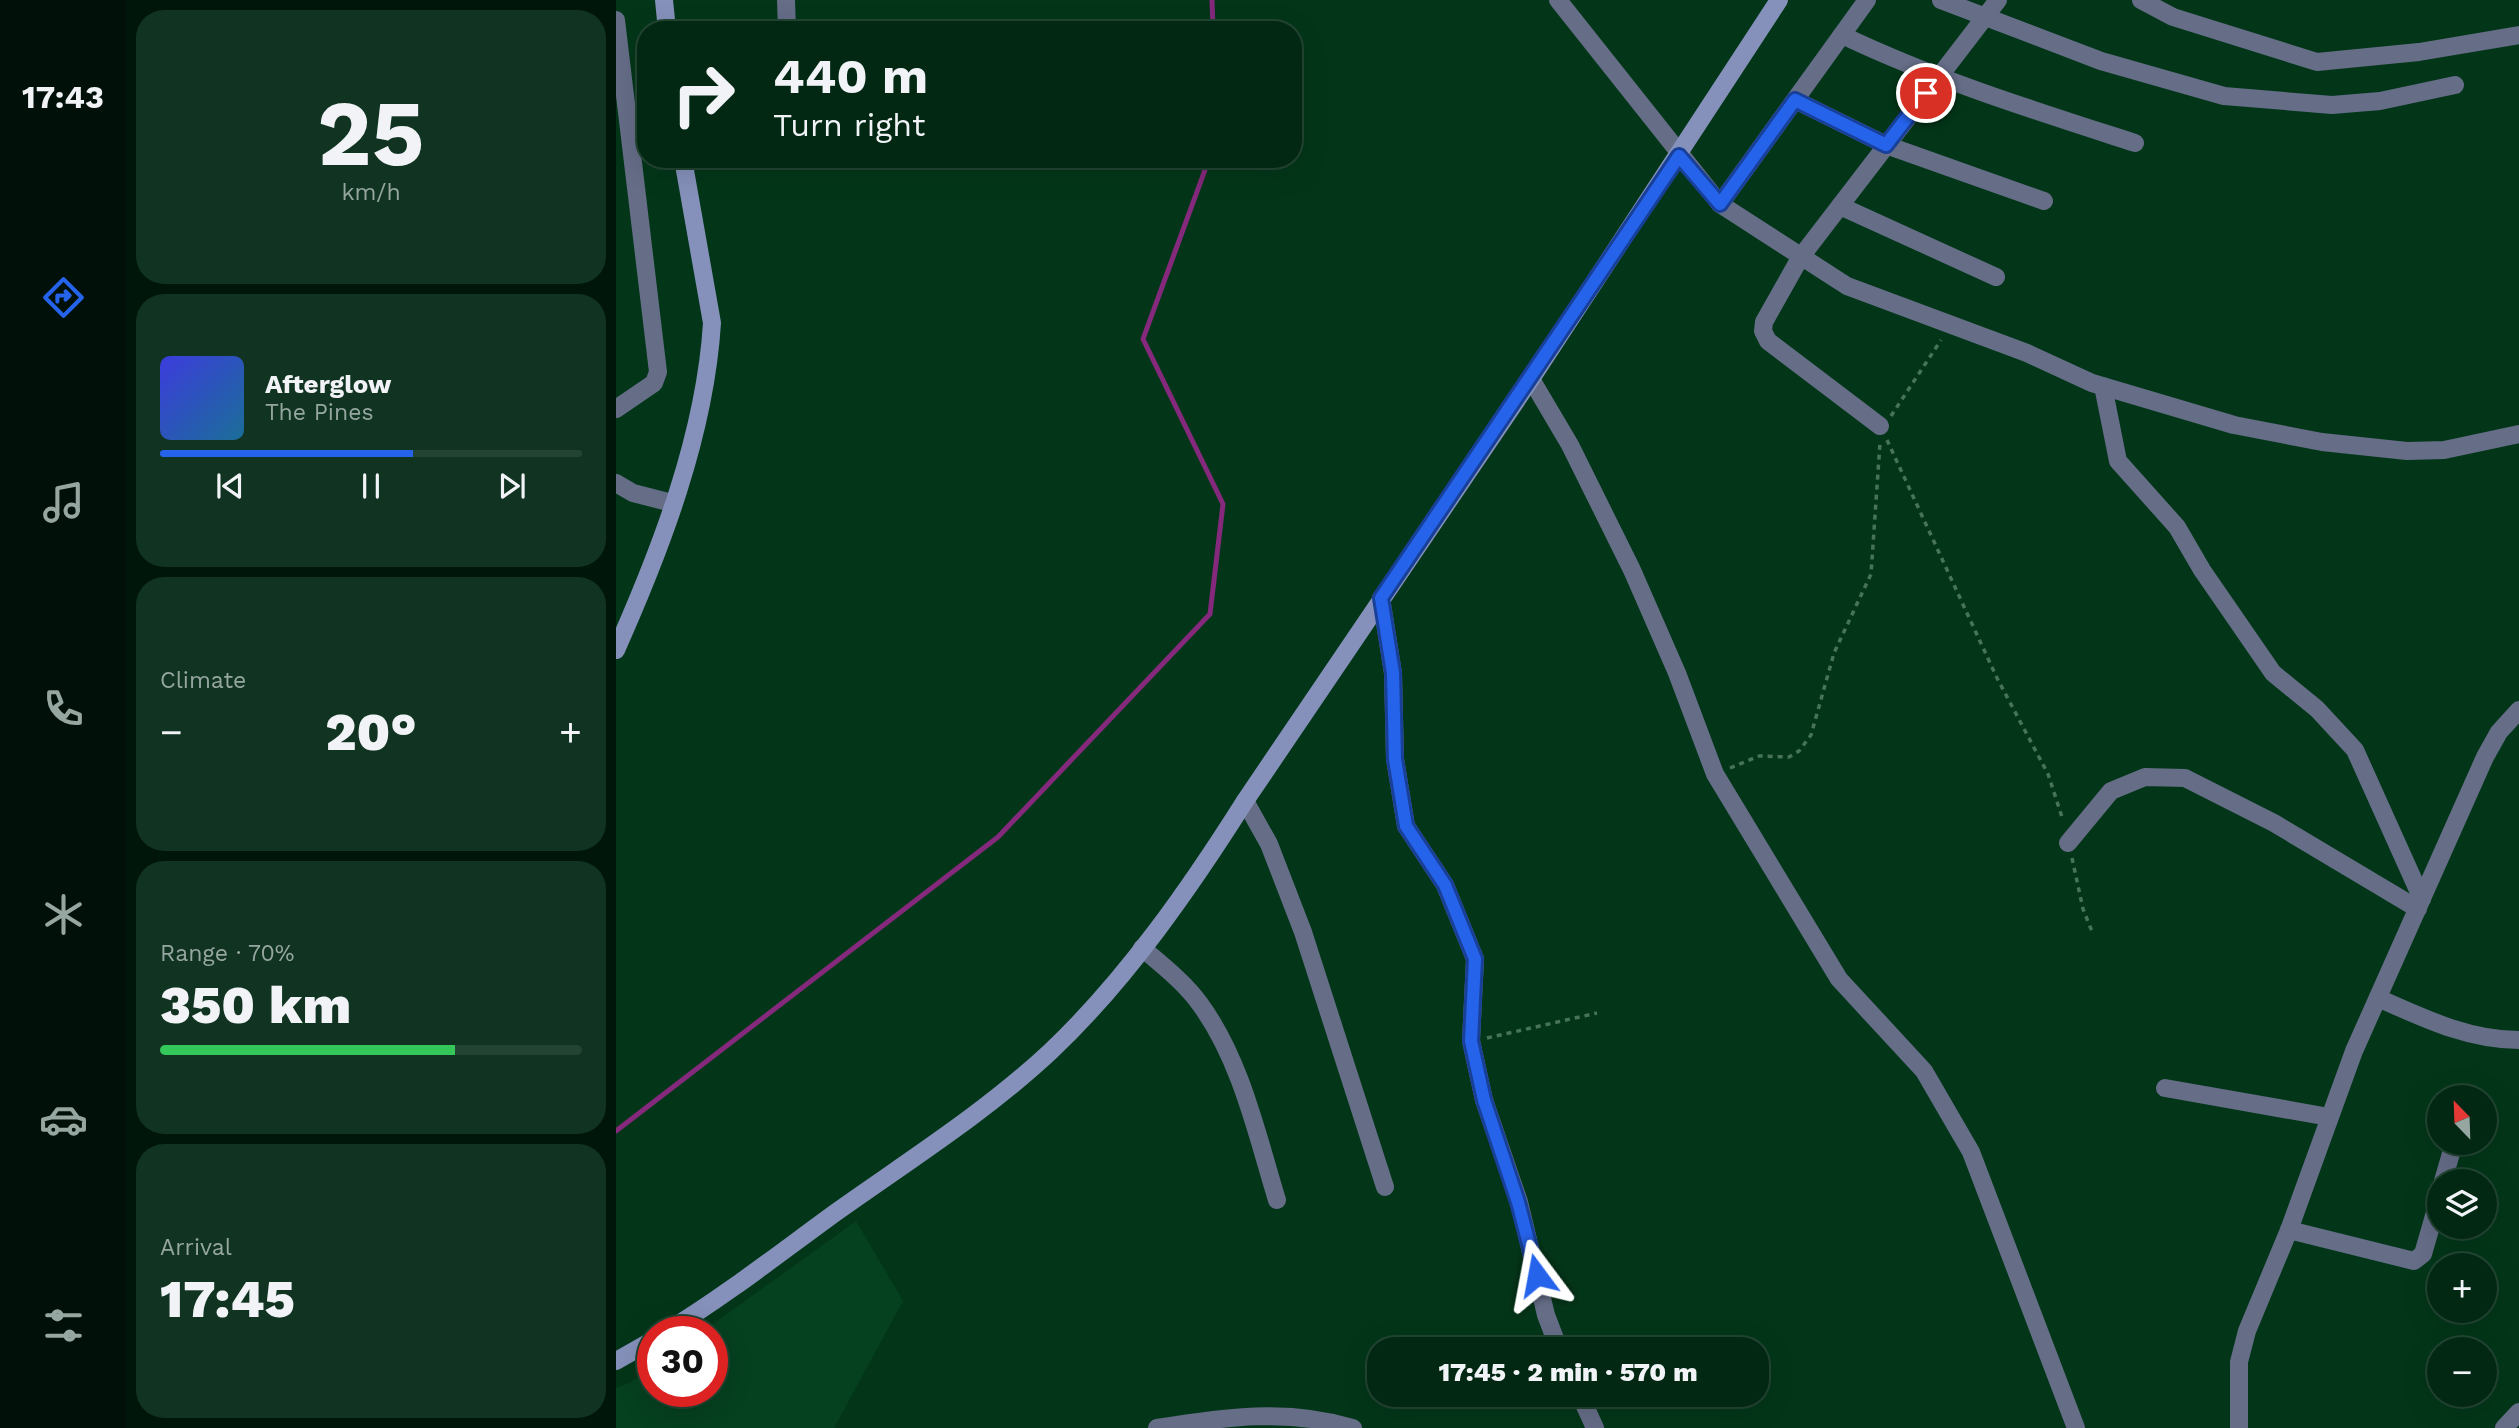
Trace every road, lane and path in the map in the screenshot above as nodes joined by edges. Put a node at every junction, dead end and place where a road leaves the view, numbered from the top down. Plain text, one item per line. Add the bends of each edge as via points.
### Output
1 (664, 0) edge
2 (786, 0) edge
3 (1558, 0) edge
4 (1779, 0) edge
5 (1867, 0) edge
6 (1941, 0) edge
7 (1998, 0) edge
8 (2141, 0) edge
9 (1986, 17) junction
10 (616, 20) edge
11 (666, 21) edge
12 (787, 21) edge
13 (2519, 34) edge
14 (1842, 35) junction
15 (1939, 76) junction
16 (2455, 85) dead end
17 (1795, 100) junction
18 (2136, 143) dead end
19 (1886, 145) junction
20 (1679, 156) junction
21 (685, 168) edge
22 (2044, 201) dead end
23 (1720, 204) junction
24 (1840, 206) junction
25 (1800, 258) junction
26 (1996, 277) dead end
27 (1950, 323) junction
28 (1531, 379) junction
29 (2103, 386) junction
30 (616, 409) edge
31 (1880, 426) junction
32 (2519, 434) edge
33 (616, 482) edge
34 (672, 503) junction
35 (1381, 598) junction
36 (616, 650) edge
37 (2519, 710) edge
38 (1715, 774) junction
39 (1245, 801) junction
40 (2068, 843) junction
41 (2420, 904) junction
42 (2093, 934) dead end
43 (1142, 948) junction
44 (2378, 998) junction
45 (1597, 1013) dead end
46 (2519, 1040) edge
47 (1471, 1041) junction
48 (2165, 1088) dead end
49 (2329, 1117) junction
50 (1385, 1187) dead end
51 (1277, 1200) dead end
52 (2289, 1230) junction
53 (2427, 1239) edge
54 (689, 1316) edge
55 (1554, 1337) edge
56 (637, 1349) edge
57 (616, 1361) edge
58 (1585, 1407) edge
59 (2519, 1412) edge
60 (1157, 1428) edge
61 (1353, 1428) edge
62 (1595, 1428) edge
63 (2076, 1428) edge
64 (2239, 1428) edge
65 (2504, 1428) edge

1 - 11 street
2 - 12 street
3 - 20 street
4 - 20 street
5 - 14 street
6 - 9 street
7 - 9 street
8 - 13 street via 2173,17 2317,62 2419,52
9 - 15 street
9 - 16 street via 2101,61 2224,96 2332,105 2380,101
10 - 30 street via 658,372 654,383
14 - 15 street
14 - 17 street
15 - 18 street
15 - 19 street
17 - 19 street
17 - 23 street
19 - 22 street
19 - 24 street
20 - 23 street
20 - 28 street
21 - 34 street via 712,323 706,377
23 - 25 street
24 - 25 street
24 - 26 street
25 - 27 street via 1847,286
25 - 31 street via 1763,331 1768,341
27 - 29 street
27 - 31 path via 1896,411
28 - 35 street
28 - 38 street via 1633,570
29 - 32 street via 2234,425 2375,449 2444,450
29 - 41 street via 2119,461 2171,519 2273,673 2317,709 2355,750
31 - 38 path via 1871,574 1833,653 1811,735 1800,751 1788,757 1759,756
31 - 40 path via 1997,678 2048,774
33 - 34 street via 633,493
34 - 36 street
35 - 39 street
35 - 47 street via 1393,673 1395,759 1406,826 1445,885 1475,959
37 - 41 street via 2484,757
38 - 63 street via 1839,979 1924,1071 1971,1153
39 - 43 street via 1200,873
39 - 50 street via 1269,844 1303,932
40 - 41 street via 2111,791 2145,777 2185,778
40 - 42 path
41 - 44 street
43 - 51 street via 1199,1002 1214,1026 1242,1092
43 - 54 street via 1052,1051 1012,1084
44 - 46 street via 2438,1025 2497,1040
44 - 49 street
45 - 47 path
47 - 55 street
48 - 49 street
49 - 52 street
52 - 53 street via 2414,1261 2423,1254
52 - 64 street via 2247,1331 2239,1363
56 - 57 street
58 - 62 street
59 - 65 street
60 - 61 street via 1271,1415

